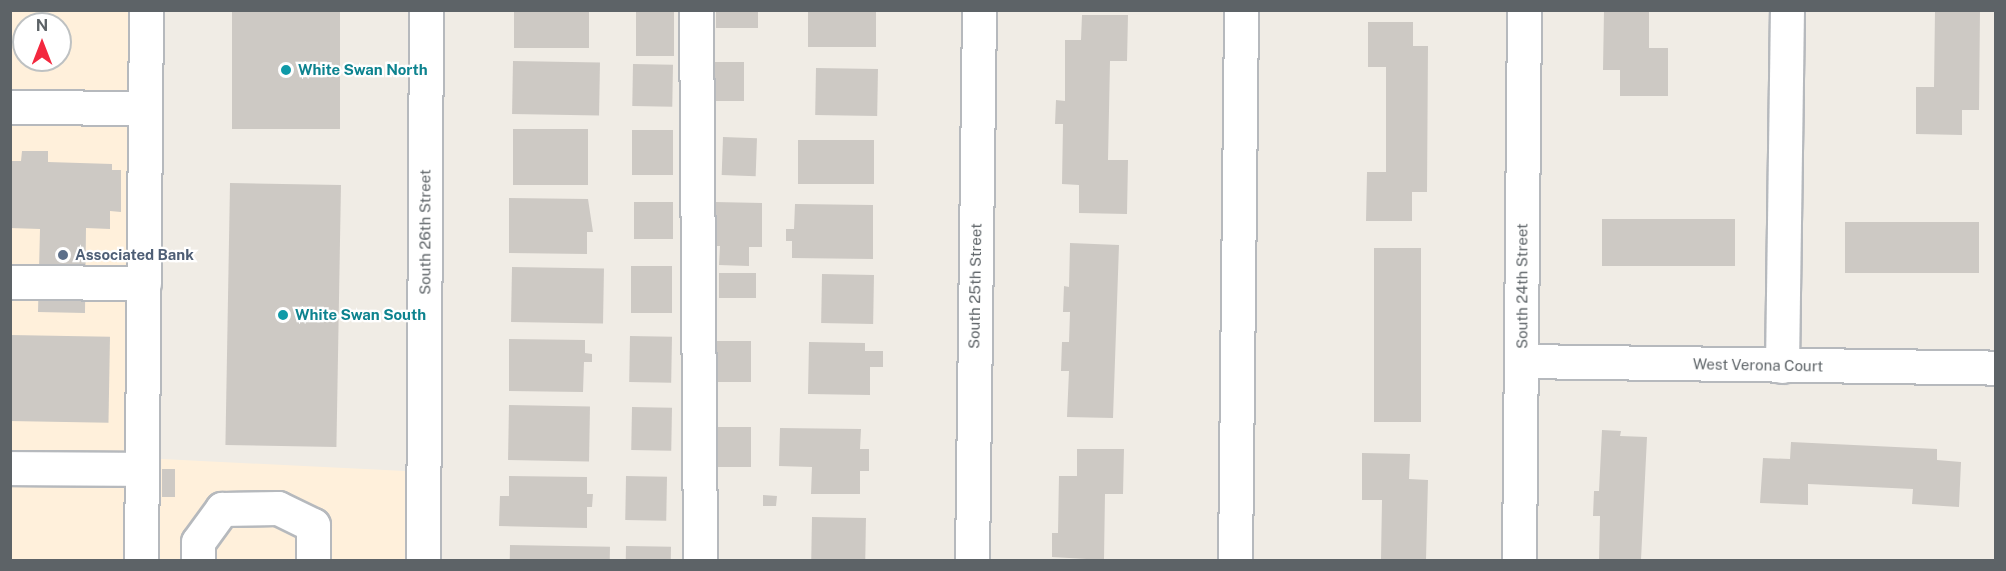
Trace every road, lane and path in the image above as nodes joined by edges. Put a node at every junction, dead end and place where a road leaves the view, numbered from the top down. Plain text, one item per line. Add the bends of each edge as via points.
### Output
1 (146, 10) edge
2 (426, 10) edge
3 (696, 10) edge
4 (979, 10) edge
5 (1241, 10) edge
6 (1524, 10) edge
7 (1787, 10) edge
8 (10, 107) edge
9 (145, 108) junction
10 (10, 282) edge
11 (144, 283) junction
12 (1521, 361) junction
13 (1782, 366) junction
14 (1995, 368) edge
15 (10, 468) edge
16 (142, 469) junction
17 (141, 561) edge
18 (198, 561) edge
19 (313, 561) edge
20 (423, 561) edge
21 (700, 561) edge
22 (972, 561) edge
23 (1235, 561) edge
24 (1519, 561) edge

1 - 9 street
2 - 20 street, South 26th Street
3 - 21 street
4 - 22 street, South 25th Street
5 - 23 street
6 - 12 street, South 24th Street
7 - 13 street
8 - 9 street
9 - 11 street
10 - 11 street
11 - 16 street
12 - 13 street, West Verona Court
12 - 24 street, South 24th Street
13 - 14 street, West Verona Court
15 - 16 street
16 - 17 street
18 - 19 street via 198,542 222,510 278,508 313,525

